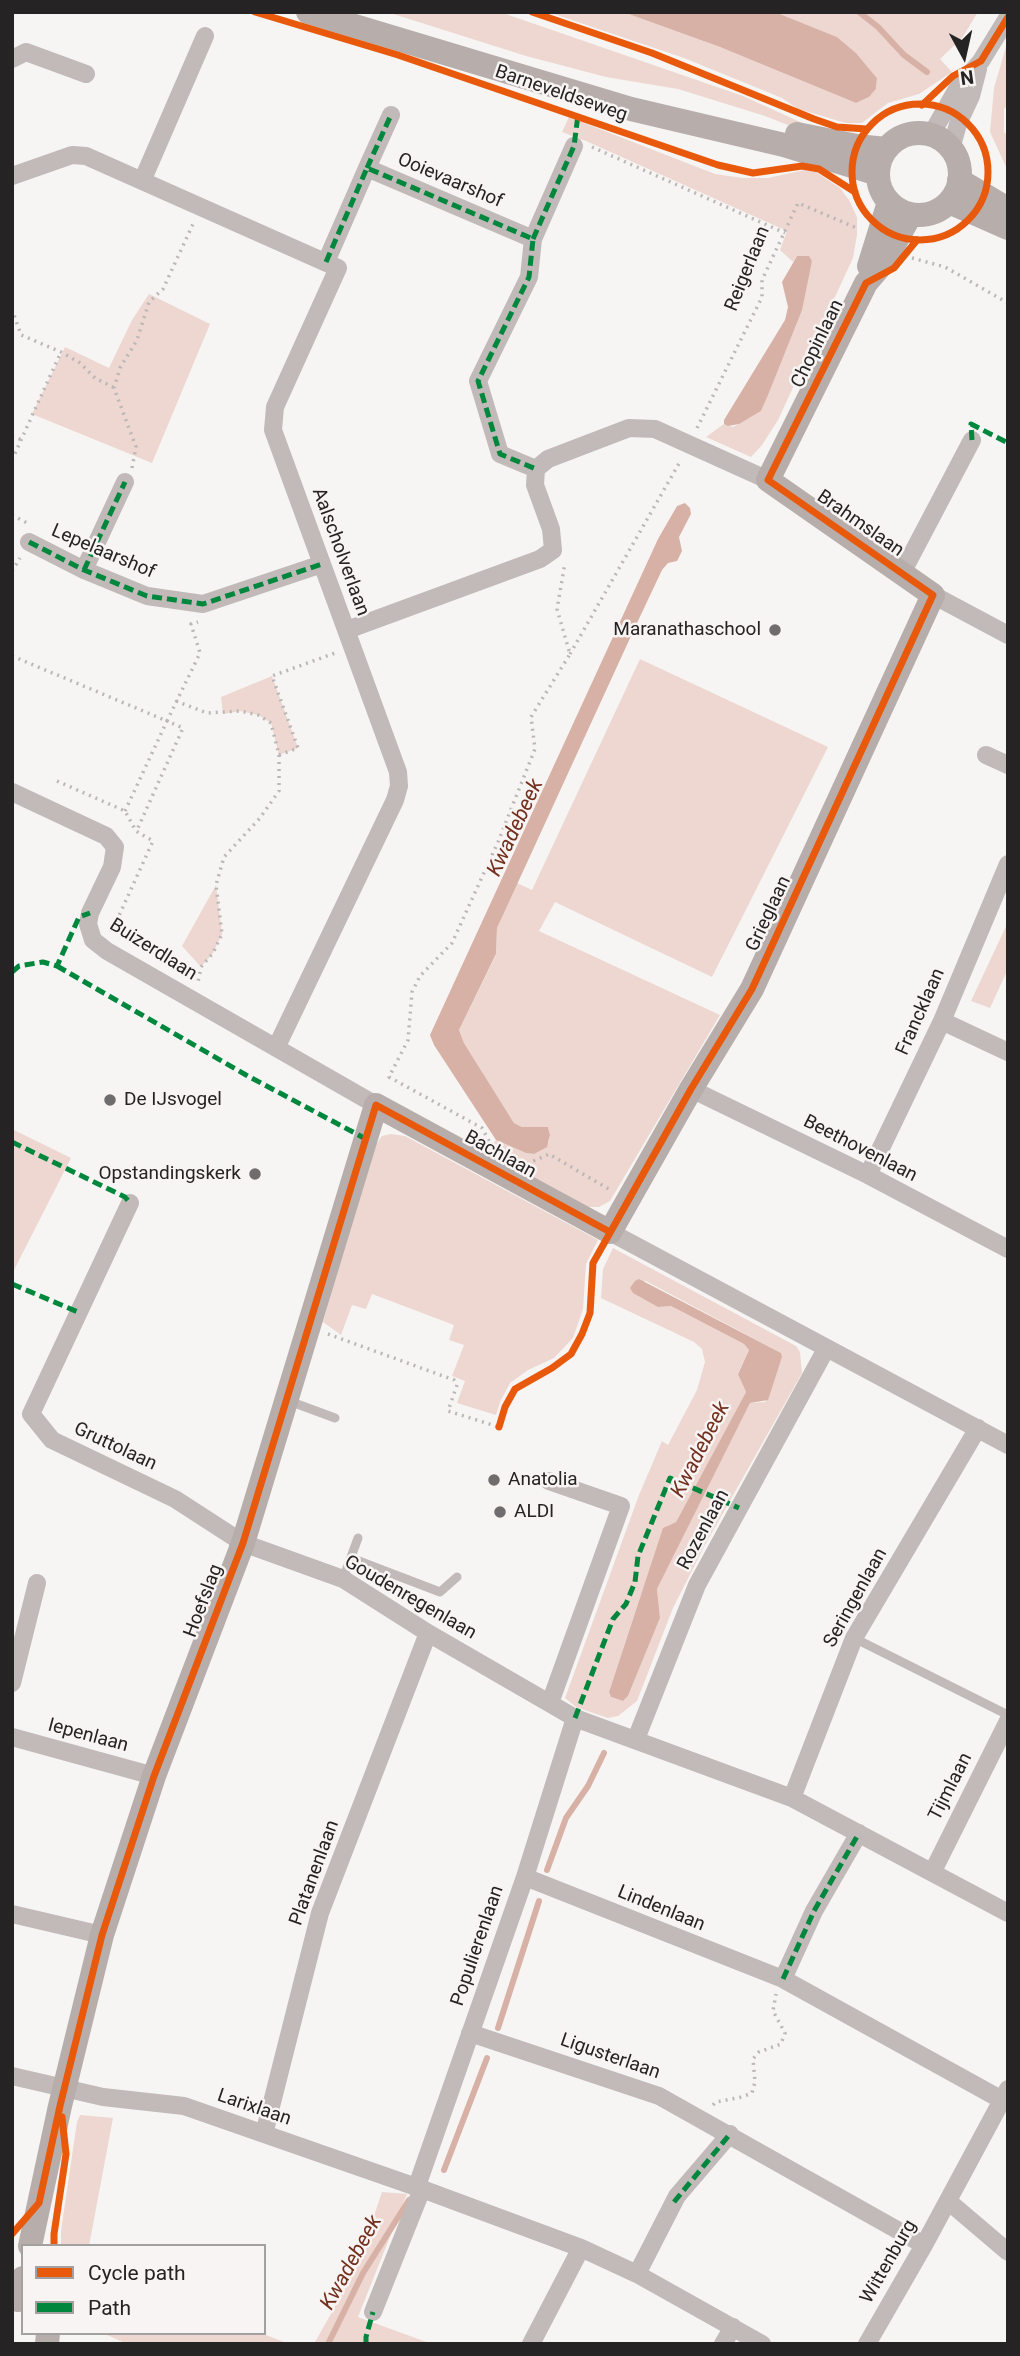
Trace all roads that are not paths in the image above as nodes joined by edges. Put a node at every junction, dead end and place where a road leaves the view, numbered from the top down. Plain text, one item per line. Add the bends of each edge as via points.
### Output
1 (308, 12) edge
2 (354, 12) edge
3 (1008, 18) edge
4 (205, 36) dead end
5 (12, 59) edge
6 (86, 74) dead end
7 (391, 115) dead end
8 (941, 142) junction
9 (574, 146) road end
10 (886, 149) junction
11 (367, 168) junction
12 (878, 174) junction
13 (12, 176) edge
14 (143, 179) junction
15 (954, 191) junction
16 (900, 208) junction
17 (1008, 209) edge
18 (1008, 228) edge
19 (533, 239) junction
20 (326, 262) junction
21 (972, 440) dead end
22 (536, 469) junction
23 (768, 480) junction
24 (125, 482) road end
25 (29, 542) dead end
26 (322, 564) junction
27 (84, 570) junction
28 (902, 573) junction
29 (933, 595) junction
30 (1008, 635) edge
31 (350, 638) junction
32 (986, 755) dead end
33 (1008, 765) edge
34 (12, 792) edge
35 (1008, 864) edge
36 (942, 1021) junction
37 (276, 1048) junction
38 (1008, 1052) edge
39 (691, 1089) junction
40 (376, 1105) junction
41 (868, 1175) junction
42 (130, 1203) dead end
43 (610, 1232) junction
44 (1008, 1249) edge
45 (826, 1349) junction
46 (287, 1401) junction
47 (12, 1410) edge
48 (31, 1414) junction
49 (335, 1418) dead end
50 (978, 1428) junction
51 (1008, 1446) edge
52 (549, 1480) dead end
53 (358, 1538) dead end
54 (243, 1543) junction
55 (351, 1558) junction
56 (457, 1577) dead end
57 (343, 1579) junction
58 (37, 1583) dead end
59 (428, 1633) junction
60 (853, 1638) junction
61 (12, 1683) edge
62 (550, 1703) junction
63 (1008, 1715) edge
64 (575, 1718) junction
65 (1008, 1721) edge
66 (12, 1737) edge
67 (636, 1739) junction
68 (154, 1776) junction
69 (792, 1798) junction
70 (859, 1833) junction
71 (933, 1871) junction
72 (525, 1877) junction
73 (1008, 1913) edge
74 (12, 1914) edge
75 (102, 1935) junction
76 (783, 1979) junction
77 (470, 2033) junction
78 (12, 2076) edge
79 (66, 2088) junction
80 (1005, 2094) edge
81 (264, 2134) junction
82 (730, 2134) junction
83 (419, 2188) junction
84 (947, 2201) junction
85 (30, 2244) edge
86 (924, 2245) junction
87 (581, 2248) junction
88 (1008, 2252) edge
89 (637, 2274) junction
90 (373, 2312) dead end
91 (733, 2327) junction
92 (531, 2344) edge
93 (723, 2344) edge
94 (762, 2344) edge
95 (867, 2344) edge

1 - 12 street, Barneveldseweg via 631,109 784,145
2 - 10 street, Barneveldseweg via 646,99 811,137
3 - 8 street via 981,61 958,124
4 - 14 street
5 - 6 street via 26,52
7 - 11 street, Ooievaarshof
8 - 10 street via 919,133 906,135
8 - 15 street via 960,169
9 - 19 street
10 - 12 street
11 - 19 street, Ooievaarshof
11 - 20 street, Ooievaarshof
12 - 16 street via 881,189
13 - 14 street via 72,155 86,156
14 - 20 street
15 - 16 street via 932,213
15 - 17 street
15 - 18 street
16 - 23 street, Chopinlaan via 888,233 884,262 866,283
19 - 22 street via 529,277 478,381 500,454
20 - 26 street, Aalscholverlaan via 338,268 275,407 273,430
21 - 28 street, Brahmslaan
22 - 23 street via 548,459 629,428 654,429
22 - 31 street via 535,485 551,529 552,550
23 - 28 street, Brahmslaan
24 - 27 street, Lepelaarshof
25 - 27 street, Lepelaarshof
26 - 27 street, Lepelaarshof via 203,604 147,596
26 - 31 street, Aalscholverlaan
28 - 29 street, Brahmslaan
29 - 30 street, Brahmslaan
29 - 39 street, Grieglaan via 752,989
31 - 37 street, Aalscholverlaan via 399,786
32 - 33 street
34 - 37 street, Buizerdlaan via 106,836 115,847 112,867 90,913 93,940
35 - 36 street, Francklaan
36 - 38 street
36 - 41 street, Francklaan
37 - 40 street, Buizerdlaan
39 - 41 street, Beethovenlaan
39 - 43 street, Grieglaan
40 - 43 street, Bachlaan
40 - 46 street, Hoefslag
41 - 44 street, Beethovenlaan
42 - 48 street
43 - 45 street, Bachlaan
45 - 50 street, Bachlaan
45 - 67 street, Rozenlaan via 697,1585
46 - 49 lane
46 - 54 street, Hoefslag
47 - 48 street
48 - 54 street, Gruttolaan via 52,1440 176,1499
50 - 51 street, Bachlaan
50 - 60 street, Seringenlaan
52 - 62 street via 621,1506
53 - 55 lane
54 - 57 street, Goudenregenlaan
54 - 68 street, Hoefslag
55 - 56 lane via 440,1592
55 - 57 lane
57 - 59 street, Goudenregenlaan
58 - 61 street
59 - 62 street, Goudenregenlaan
59 - 81 street, Platanenlaan via 320,1913
60 - 63 lane
60 - 69 street, Seringenlaan
62 - 64 street, Goudenregenlaan
64 - 67 street, Goudenregenlaan
64 - 72 street, Populierenlaan
65 - 71 street, Tijmlaan
66 - 68 street, Iepenlaan
67 - 69 street, Goudenregenlaan
68 - 75 street, Hoefslag
69 - 70 street, Goudenregenlaan
70 - 71 street, Goudenregenlaan
70 - 76 street via 816,1907
71 - 73 street, Goudenregenlaan
72 - 76 street, Lindenlaan
72 - 77 street, Populierenlaan
74 - 75 street
75 - 79 street, Hoefslag
76 - 80 street, Lindenlaan
77 - 82 street, Ligusterlaan via 659,2095
77 - 83 street, Populierenlaan
78 - 79 street, Larixlaan
79 - 81 street, Larixlaan via 184,2106
79 - 85 street, Hoefslag
80 - 84 street, Wittenburg
81 - 83 street, Larixlaan
82 - 86 street, Ligusterlaan
82 - 89 street via 674,2202
83 - 87 street, Larixlaan
83 - 90 street
84 - 86 street, Wittenburg
84 - 88 street
86 - 95 street, Wittenburg
87 - 89 street, Larixlaan
87 - 92 street
89 - 91 street, Larixlaan
91 - 93 street
91 - 94 street, Larixlaan

